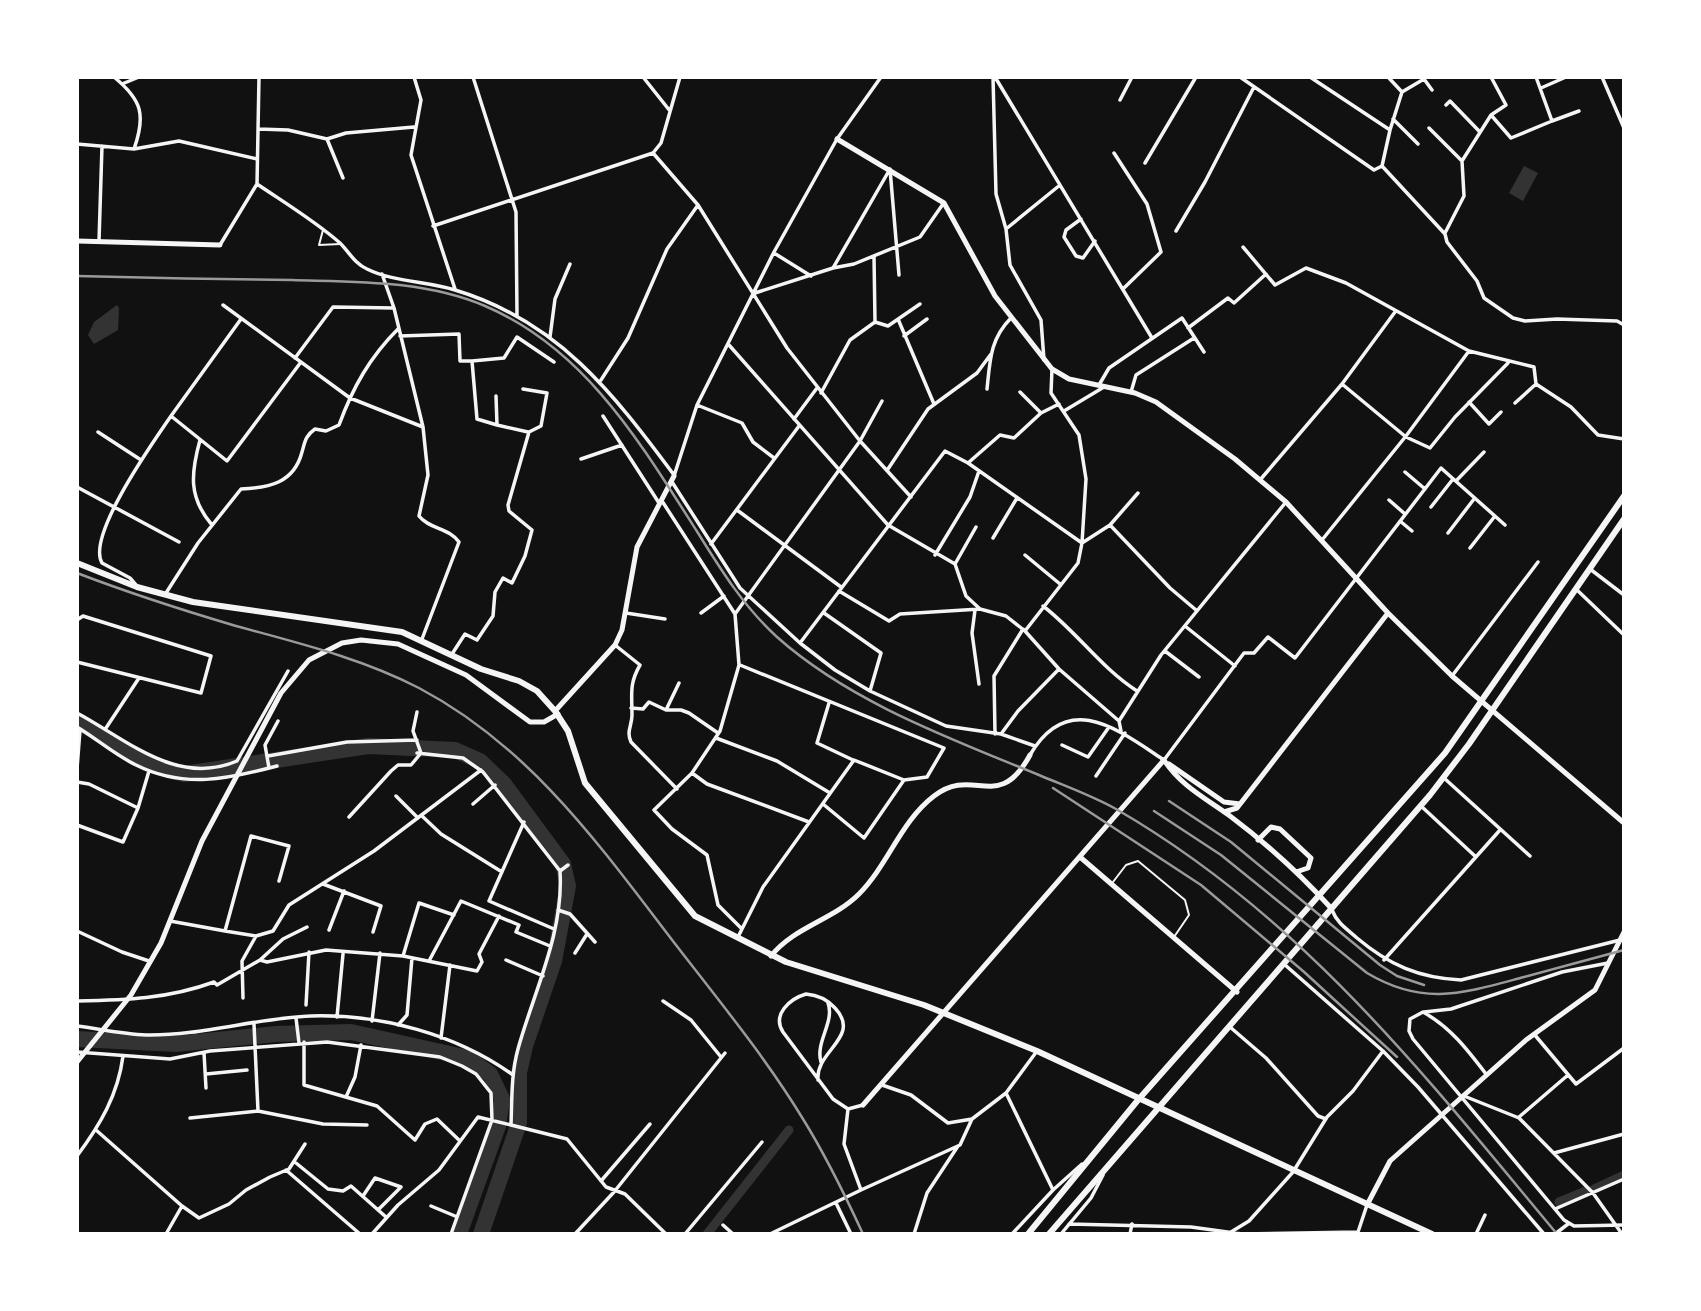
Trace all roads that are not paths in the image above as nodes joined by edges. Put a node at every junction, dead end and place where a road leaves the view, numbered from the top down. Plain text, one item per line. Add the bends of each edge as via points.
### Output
1 (114, 77) edge
2 (139, 77) edge
3 (259, 77) edge
4 (414, 77) edge
5 (473, 77) edge
6 (643, 77) edge
7 (680, 77) edge
8 (881, 77) edge
9 (994, 77) edge
10 (1132, 77) edge
11 (1196, 77) edge
12 (1240, 77) edge
13 (1310, 77) edge
14 (1388, 77) edge
15 (1491, 77) edge
16 (1536, 77) edge
17 (1565, 77) edge
18 (1602, 77) edge
19 (122, 84) junction
20 (1254, 87) junction
21 (1541, 88) junction
22 (1433, 90) dead end
23 (1402, 92) junction
24 (1120, 100) dead end
25 (1446, 105) dead end
26 (670, 111) junction
27 (1579, 111) dead end
28 (1491, 116) junction
29 (1393, 119) junction
30 (1552, 121) junction
31 (415, 127) junction
32 (1429, 128) dead end
33 (1624, 128) edge
34 (258, 130) junction
35 (1390, 130) junction
36 (1479, 131) junction
37 (327, 139) junction
38 (837, 139) junction
39 (77, 144) edge
40 (1418, 144) dead end
41 (102, 146) junction
42 (134, 149) junction
43 (1114, 152) dead end
44 (653, 153) junction
45 (257, 159) junction
46 (1462, 161) junction
47 (1146, 163) dead end
48 (1382, 166) junction
49 (890, 169) junction
50 (343, 178) dead end
51 (257, 184) junction
52 (1060, 185) junction
53 (512, 199) junction
54 (944, 203) junction
55 (698, 205) junction
56 (1082, 219) junction
57 (433, 226) junction
58 (1006, 229) junction
59 (323, 230) junction
60 (1176, 231) dead end
61 (1445, 234) junction
62 (77, 241) edge
63 (1095, 241) junction
64 (99, 242) junction
65 (341, 244) junction
66 (220, 245) joint
67 (1243, 247) dead end
68 (896, 248) junction
69 (774, 252) junction
70 (874, 256) junction
71 (570, 264) dead end
72 (833, 268) junction
73 (382, 274) junction
74 (1266, 274) junction
75 (898, 275) dead end
76 (811, 276) junction
77 (1124, 288) junction
78 (455, 289) junction
79 (755, 293) junction
80 (223, 304) dead end
81 (920, 304) dead end
82 (394, 308) junction
83 (1395, 311) junction
84 (517, 316) junction
85 (1011, 317) junction
86 (242, 318) junction
87 (898, 319) junction
88 (927, 319) dead end
89 (875, 322) junction
90 (1624, 325) edge
91 (1188, 328) junction
92 (398, 329) junction
93 (904, 335) junction
94 (400, 336) junction
95 (550, 337) junction
96 (1152, 338) junction
97 (1194, 338) junction
98 (729, 345) junction
99 (1469, 351) junction
100 (1204, 352) dead end
101 (991, 354) junction
102 (295, 358) junction
103 (472, 361) junction
104 (301, 362) junction
105 (554, 362) dead end
106 (1044, 362) junction
107 (1508, 362) junction
108 (1052, 369) junction
109 (601, 380) junction
110 (1342, 384) junction
111 (1536, 384) junction
112 (1102, 386) junction
113 (523, 388) dead end
114 (817, 388) junction
115 (987, 389) dead end
116 (1020, 392) dead end
117 (1131, 392) junction
118 (821, 393) junction
119 (496, 397) dead end
120 (350, 398) junction
121 (882, 401) dead end
122 (1469, 402) junction
123 (1515, 403) dead end
124 (1059, 404) junction
125 (698, 405) junction
126 (934, 405) junction
127 (1064, 411) junction
128 (1501, 412) dead end
129 (1041, 413) junction
130 (171, 416) junction
131 (603, 416) dead end
132 (794, 419) junction
133 (497, 425) junction
134 (799, 426) junction
135 (423, 427) junction
136 (98, 432) dead end
137 (529, 432) junction
138 (1406, 437) junction
139 (1624, 439) edge
140 (200, 440) junction
141 (860, 441) junction
142 (622, 445) junction
143 (1484, 452) dead end
144 (774, 458) junction
145 (581, 459) dead end
146 (141, 460) junction
147 (968, 463) junction
148 (888, 469) junction
149 (839, 471) junction
150 (979, 471) junction
151 (1405, 472) dead end
152 (673, 479) junction
153 (1260, 480) junction
154 (1455, 480) junction
155 (77, 487) edge
156 (1424, 489) junction
157 (1138, 493) dead end
158 (1624, 496) edge
159 (911, 497) junction
160 (1017, 498) junction
161 (1474, 499) junction
162 (1389, 500) dead end
163 (1286, 502) junction
164 (661, 503) junction
165 (113, 505) junction
166 (1431, 507) dead end
167 (737, 510) junction
168 (1405, 514) junction
169 (1495, 516) junction
170 (1624, 519) edge
171 (1400, 521) junction
172 (212, 525) junction
173 (888, 525) junction
174 (1110, 525) junction
175 (1505, 525) dead end
176 (976, 527) dead end
177 (1412, 531) dead end
178 (1448, 533) dead end
179 (993, 538) dead end
180 (1322, 540) junction
181 (179, 542) dead end
182 (1082, 542) junction
183 (711, 544) junction
184 (785, 546) junction
185 (1470, 548) dead end
186 (934, 555) junction
187 (1025, 555) dead end
188 (1538, 562) dead end
189 (77, 563) edge
190 (955, 564) junction
191 (1590, 569) junction
192 (1357, 579) junction
193 (1060, 584) junction
194 (137, 587) junction
195 (840, 589) junction
196 (1576, 589) junction
197 (166, 595) junction
198 (748, 595) junction
199 (1624, 595) edge
200 (724, 596) junction
201 (1043, 606) junction
202 (981, 609) junction
203 (975, 610) junction
204 (1196, 610) junction
205 (823, 612) junction
206 (701, 613) dead end
207 (1388, 613) junction
208 (626, 614) junction
209 (735, 614) junction
210 (665, 619) dead end
211 (77, 620) edge
212 (1184, 626) junction
213 (1024, 630) junction
214 (1624, 635) edge
215 (422, 639) junction
216 (800, 643) junction
217 (615, 645) junction
218 (1165, 651) junction
219 (452, 654) junction
220 (77, 662) edge
221 (739, 665) junction
222 (1235, 666) junction
223 (1059, 669) junction
224 (288, 671) dead end
225 (1452, 676) junction
226 (1199, 677) dead end
227 (139, 678) junction
228 (679, 683) dead end
229 (979, 684) dead end
230 (870, 691) junction
231 (1137, 691) junction
232 (1481, 702) junction
233 (829, 703) junction
234 (631, 708) junction
235 (666, 710) junction
236 (1491, 711) junction
237 (417, 712) dead end
238 (556, 712) junction
239 (77, 713) edge
240 (278, 720) dead end
241 (1119, 721) junction
242 (1110, 727) junction
243 (78, 728) edge
244 (106, 728) junction
245 (1123, 732) junction
246 (995, 734) junction
247 (1002, 734) junction
248 (717, 735) junction
249 (418, 742) junction
250 (1062, 745) dead end
251 (1035, 746) junction
252 (420, 752) junction
253 (268, 755) junction
254 (1030, 755) joint
255 (854, 760) junction
256 (1164, 760) junction
257 (277, 766) dead end
258 (270, 768) junction
259 (77, 769) edge
260 (481, 770) junction
261 (149, 771) junction
262 (692, 774) junction
263 (239, 775) junction
264 (1096, 776) dead end
265 (1444, 778) junction
266 (904, 780) junction
267 (77, 782) edge
268 (495, 785) junction
269 (677, 789) junction
270 (830, 793) junction
271 (396, 796) dead end
272 (473, 804) dead end
273 (823, 804) junction
274 (1239, 806) junction
275 (1421, 806) junction
276 (138, 808) junction
277 (1224, 812) junction
278 (349, 817) dead end
279 (420, 817) junction
280 (524, 822) junction
281 (809, 823) junction
282 (1624, 823) edge
283 (1239, 824) junction
284 (77, 825) edge
285 (1500, 830) junction
286 (1258, 840) junction
287 (1530, 856) dead end
288 (1080, 857) junction
289 (1476, 857) junction
290 (568, 865) dead end
291 (560, 871) junction
292 (502, 872) junction
293 (1296, 872) junction
294 (279, 881) dead end
295 (1112, 882) junction
296 (322, 883) junction
297 (344, 891) junction
298 (1320, 895) junction
299 (1331, 908) junction
300 (558, 910) junction
301 (454, 915) junction
302 (499, 916) junction
303 (170, 921) junction
304 (307, 927) dead end
305 (741, 928) junction
306 (554, 929) junction
307 (329, 930) dead end
308 (77, 931) edge
309 (225, 931) junction
310 (373, 932) dead end
311 (1624, 932) edge
312 (587, 934) junction
313 (256, 936) junction
314 (1174, 937) junction
315 (738, 940) junction
316 (1621, 940) junction
317 (595, 942) dead end
318 (550, 946) junction
319 (309, 952) junction
320 (380, 953) junction
321 (575, 953) dead end
322 (343, 954) junction
323 (403, 956) junction
324 (771, 956) junction
325 (412, 957) junction
326 (260, 960) junction
327 (506, 960) dead end
328 (1384, 960) junction
329 (151, 961) junction
330 (429, 961) junction
331 (1611, 963) junction
332 (1283, 964) junction
333 (450, 965) junction
334 (241, 972) junction
335 (542, 976) junction
336 (1237, 992) junction
337 (243, 998) dead end
338 (77, 1001) edge
339 (663, 1001) dead end
340 (827, 1001) junction
341 (126, 1002) junction
342 (306, 1005) dead end
343 (1423, 1012) junction
344 (946, 1013) junction
345 (337, 1017) junction
346 (296, 1018) junction
347 (372, 1021) junction
348 (254, 1025) junction
349 (77, 1026) edge
350 (397, 1026) junction
351 (1230, 1026) junction
352 (102, 1031) junction
353 (1534, 1034) junction
354 (441, 1038) junction
355 (304, 1042) junction
356 (299, 1043) junction
357 (362, 1045) junction
358 (256, 1047) junction
359 (1624, 1048) edge
360 (86, 1051) junction
361 (1037, 1051) junction
362 (1383, 1051) junction
363 (77, 1052) edge
364 (204, 1053) junction
365 (123, 1056) junction
366 (77, 1062) edge
367 (821, 1062) junction
368 (247, 1070) dead end
369 (1486, 1073) junction
370 (206, 1074) junction
371 (513, 1075) junction
372 (1568, 1075) junction
373 (818, 1080) junction
374 (883, 1085) junction
375 (206, 1088) dead end
376 (1006, 1093) junction
377 (1462, 1095) junction
378 (346, 1097) junction
379 (1138, 1100) junction
380 (863, 1105) joint
381 (1156, 1109) junction
382 (848, 1110) junction
383 (258, 1111) junction
384 (1441, 1113) junction
385 (190, 1118) dead end
386 (1518, 1118) junction
387 (972, 1119) junction
388 (1326, 1119) junction
389 (494, 1121) junction
390 (650, 1124) dead end
391 (367, 1125) dead end
392 (512, 1125) junction
393 (96, 1130) junction
394 (1624, 1133) edge
395 (460, 1141) junction
396 (762, 1142) dead end
397 (305, 1144) dead end
398 (960, 1145) junction
399 (1094, 1153) junction
400 (1554, 1153) junction
401 (77, 1156) edge
402 (296, 1163) junction
403 (1108, 1167) junction
404 (286, 1170) junction
405 (1293, 1172) junction
406 (1624, 1179) edge
407 (601, 1181) junction
408 (861, 1190) junction
409 (1053, 1190) junction
410 (614, 1192) junction
411 (1593, 1193) junction
412 (363, 1196) junction
413 (836, 1203) junction
414 (1367, 1205) junction
415 (182, 1206) junction
416 (431, 1206) dead end
417 (1555, 1209) junction
418 (378, 1210) junction
419 (1485, 1214) dead end
420 (456, 1216) junction
421 (386, 1217) junction
422 (1069, 1224) junction
423 (1132, 1224) junction
424 (1568, 1224) junction
425 (723, 1225) dead end
426 (1615, 1225) junction
427 (1624, 1225) edge
428 (1230, 1232) edge
429 (1357, 1233) edge
430 (166, 1234) edge
431 (360, 1234) edge
432 (372, 1234) edge
433 (451, 1234) edge
434 (575, 1234) edge
435 (666, 1234) edge
436 (685, 1234) edge
437 (733, 1234) edge
438 (770, 1234) edge
439 (851, 1234) edge
440 (914, 1234) edge
441 (1012, 1234) edge
442 (1028, 1234) edge
443 (1049, 1234) edge
444 (1061, 1234) edge
445 (1130, 1234) edge
446 (1432, 1234) edge
447 (1476, 1234) edge
448 (1544, 1234) edge
449 (1555, 1234) edge
450 (1622, 1234) edge

1 - 19 street
2 - 19 street
3 - 34 street
4 - 31 street via 421,100
5 - 53 street
6 - 26 street
7 - 26 street
8 - 38 street
9 - 52 street
9 - 58 street via 996,194
10 - 24 street
11 - 47 street
12 - 20 street
13 - 35 street
14 - 23 street
15 - 28 street via 1506,105
16 - 21 street
17 - 21 street
18 - 33 street
19 - 42 street via 141,109 141,130
20 - 48 street via 1374,170
20 - 60 street
21 - 30 street
22 - 23 street via 1424,79
23 - 29 street
25 - 36 street via 1450,101
26 - 44 street via 661,143
27 - 30 street
28 - 30 street via 1511,138
28 - 36 street
29 - 35 street
29 - 40 street
31 - 37 street
31 - 57 street via 411,155
32 - 46 street
34 - 37 street via 288,130
34 - 45 street
35 - 48 street
36 - 46 street
37 - 50 street
38 - 49 street
38 - 69 street
39 - 41 street
41 - 42 street
41 - 64 street
42 - 45 street via 179,141
43 - 77 street via 1147,204 1161,252
44 - 53 street
44 - 55 street
45 - 51 street
46 - 61 street via 1464,196
48 - 61 street
49 - 54 street
49 - 68 street
49 - 72 street
51 - 59 street
51 - 66 street
52 - 56 street
52 - 58 street
53 - 57 street
53 - 84 street
54 - 68 street via 920,237
54 - 85 street
55 - 79 street
55 - 109 street via 667,249 628,338
56 - 63 street
56 - 63 street via 1066,230 1064,237 1076,256 1083,258
57 - 78 street
58 - 106 street via 1010,265 1041,320
59 - 65 street
59 - 65 lane via 319,245
61 - 90 street via 1484,298 1513,318 1617,321
62 - 64 street
63 - 77 street
64 - 66 street
65 - 73 street via 360,264
67 - 74 street
68 - 70 street
68 - 75 street
69 - 76 street
69 - 79 street
70 - 72 street
70 - 89 street
71 - 95 street via 555,299
72 - 76 street
73 - 78 street
73 - 82 street
74 - 83 street via 1275,285 1306,268 1346,283
74 - 91 street via 1234,303 1228,299
76 - 79 street
77 - 96 street
78 - 84 street
79 - 98 street
79 - 114 street via 757,303
80 - 86 street
81 - 87 street
82 - 92 street
82 - 102 street via 333,307
83 - 99 street
83 - 110 street
84 - 95 street
85 - 101 street via 999,330
85 - 106 street
86 - 102 street
86 - 130 street
87 - 89 street via 888,326
87 - 93 street
88 - 93 street
89 - 118 street via 850,340
91 - 96 street via 1182,318
91 - 97 street
92 - 94 street
92 - 120 street via 376,352
93 - 126 street
94 - 103 street via 459,334 460,361
94 - 135 street
95 - 109 street
96 - 112 street via 1109,368
97 - 100 street
97 - 117 street via 1136,375
98 - 125 street
98 - 132 street
99 - 107 street
99 - 138 street
101 - 115 street
101 - 126 street via 977,373
102 - 104 street
103 - 105 street via 504,358 517,337
103 - 133 street via 477,419
104 - 120 street
104 - 140 street via 227,461
106 - 108 street
107 - 111 street via 1534,367
107 - 122 street
108 - 112 street via 1069,379
108 - 124 street via 1051,393
109 - 152 street
110 - 138 street
110 - 153 street
111 - 123 street
111 - 139 street via 1571,407 1598,435
112 - 117 street
112 - 127 street
113 - 137 street via 547,393 541,426
114 - 118 street
114 - 132 street
116 - 129 street
117 - 153 street via 1156,402
118 - 141 street
119 - 133 street
120 - 135 street
120 - 172 street via 339,425 307,435 295,471 280,484 241,489
121 - 141 street
122 - 128 street via 1489,424
122 - 138 street via 1430,448
124 - 127 street
124 - 129 street
125 - 144 street via 742,423 753,442
125 - 152 street
126 - 148 street via 916,422
127 - 182 street via 1079,435 1086,479
129 - 147 street via 1013,438 1000,435
130 - 140 street
130 - 146 street
131 - 142 street
132 - 134 street
133 - 137 street
134 - 144 street
134 - 149 street
135 - 215 street via 429,475 419,516 459,542
136 - 146 street
137 - 219 street via 508,505 532,530 526,556 512,583 503,578 493,616 477,640 465,634
138 - 180 street
140 - 172 street via 192,468 192,494
141 - 148 street
141 - 149 street
142 - 145 street
142 - 164 street
143 - 154 street
144 - 167 street
146 - 165 street
147 - 150 street
147 - 159 street via 945,451
148 - 159 street
149 - 173 street
149 - 184 street
150 - 160 street
150 - 186 street via 970,497
151 - 156 street
152 - 164 street
152 - 183 street
153 - 163 street
154 - 156 street via 1441,468
154 - 161 street
154 - 166 street
155 - 165 street
156 - 168 street
157 - 174 street
158 - 232 main road
159 - 173 street
160 - 179 street
160 - 182 street
161 - 169 street
161 - 178 street
162 - 168 street
163 - 180 street
163 - 204 street
164 - 200 street
164 - 208 street via 637,547
165 - 181 street
165 - 194 street via 100,560
167 - 183 street
167 - 184 street
168 - 171 street
169 - 175 street
169 - 185 street
170 - 191 main road
171 - 177 street
171 - 192 street
172 - 197 street
173 - 186 street
173 - 195 street
174 - 182 street
174 - 204 street
176 - 190 street
180 - 192 street
182 - 193 street via 1079,563
183 - 198 street
184 - 195 street
184 - 198 street
186 - 190 street
187 - 193 street
188 - 225 street
189 - 194 main road
190 - 202 street via 967,596
191 - 196 main road
191 - 199 street
192 - 207 street
192 - 222 street via 1295,659 1268,637 1254,653 1244,653
193 - 201 street
194 - 197 main road
195 - 203 street via 889,621 900,614
195 - 205 street
196 - 214 street
196 - 236 main road
197 - 215 main road via 402,632
198 - 209 street
198 - 216 street
200 - 206 street
200 - 209 street
201 - 213 street
201 - 231 street via 1116,678
202 - 203 street
202 - 213 street via 1006,616
203 - 229 street via 972,633
204 - 212 street
205 - 216 street
205 - 230 street via 881,653
207 - 225 street
207 - 274 street
208 - 210 street
208 - 217 street
209 - 221 street
211 - 227 street via 83,616 211,656 201,693
212 - 218 street
212 - 222 street
213 - 223 street
213 - 246 street via 994,676
215 - 219 main road
216 - 230 street
217 - 234 street via 640,665 629,689
217 - 238 street
218 - 226 street
218 - 231 street
219 - 238 main road via 537,691
220 - 227 street
221 - 233 street
221 - 248 street
222 - 256 street
223 - 241 street
223 - 247 street
224 - 244 street via 237,761 231,764 201,768 165,762 138,751
225 - 232 street
227 - 244 street
228 - 235 street
230 - 246 street via 946,726
231 - 241 street
232 - 236 street
232 - 298 main road via 1445,753
233 - 255 street via 817,743
233 - 266 street via 944,748 927,777
234 - 235 street via 643,709 649,702
234 - 269 street via 631,742
235 - 248 street via 681,710
236 - 265 main road
236 - 282 street
237 - 249 street via 413,727
238 - 263 street via 544,722 530,722 466,675 398,644 360,639 342,643 297,671
238 - 315 main road via 568,731 585,783 695,916
239 - 244 street
240 - 253 street via 265,745
241 - 245 street
242 - 245 street
242 - 250 street via 1088,757
242 - 251 street via 1071,720 1055,725
243 - 259 street
243 - 261 street
245 - 256 street
245 - 264 street
246 - 247 street
247 - 251 street
248 - 262 street
248 - 270 street via 778,761
249 - 252 street
249 - 253 street via 347,742
251 - 254 street
252 - 260 street via 450,754
252 - 278 street via 414,763 391,771
253 - 258 street
254 - 324 street via 1009,783 996,787 969,783 935,795 915,815 859,894 781,943
255 - 266 street
255 - 270 street
256 - 274 street via 1224,802
256 - 277 street via 1180,782
256 - 288 street
257 - 258 street
258 - 263 street
260 - 268 street
260 - 279 street
261 - 263 street via 192,780
261 - 276 street
262 - 269 street
262 - 281 street
263 - 303 street via 202,841
265 - 275 main road
265 - 285 street
266 - 273 street via 864,838
267 - 276 street
268 - 272 street
268 - 280 street
269 - 305 street via 654,810 672,830 707,855 718,905
270 - 273 street
271 - 279 street
273 - 281 street
274 - 277 street
274 - 283 street
275 - 289 street
275 - 299 main road
276 - 284 street via 123,842
277 - 283 street
279 - 292 street
279 - 296 street
280 - 291 street
280 - 292 street
281 - 305 street via 763,887
283 - 286 street
285 - 287 street
285 - 289 street
286 - 293 street
286 - 293 street via 1271,827 1280,829 1311,858 1307,869
288 - 295 street
288 - 344 street
289 - 328 street
290 - 291 street
291 - 300 street
292 - 306 street via 489,901
293 - 298 street
294 - 309 street via 289,846 251,836
295 - 314 street
295 - 314 lane via 1126,865 1138,861 1185,900 1189,915
296 - 297 street
296 - 313 street via 289,905 273,931
297 - 307 street
297 - 310 street via 381,906
298 - 299 street
298 - 336 main road
299 - 328 street via 1336,920
299 - 332 main road
300 - 306 street
300 - 312 street via 567,912
301 - 302 street via 461,901
301 - 323 street via 419,903
301 - 330 street
302 - 318 street via 519,925 516,932
302 - 333 street via 479,954 482,962 477,971
303 - 309 street
303 - 329 street
304 - 326 street via 283,939
305 - 315 street
306 - 318 street
308 - 329 street
309 - 313 street
311 - 316 street
312 - 317 street
312 - 321 street
313 - 334 street
314 - 336 street
315 - 324 main road
316 - 328 street via 1461,980 1406,971
316 - 331 street
318 - 335 street
319 - 322 street
319 - 326 street
319 - 342 street
320 - 322 street
320 - 323 street
320 - 347 street
322 - 345 street
323 - 325 street
324 - 344 main road
325 - 330 street
325 - 350 street via 407,1015
326 - 334 street
327 - 335 street
329 - 341 street
330 - 333 street
331 - 343 street via 1562,972 1451,1009
331 - 353 street via 1595,990
332 - 351 main road
332 - 362 street
333 - 354 street
334 - 337 street
334 - 341 street via 217,985
335 - 371 street
336 - 379 main road
338 - 341 street
339 - 410 street via 691,1020 723,1055
340 - 367 street via 831,1010 818,1053
340 - 367 street via 842,1019 844,1032
340 - 373 street via 801,996 778,1020
341 - 352 street
343 - 369 street via 1461,1040
343 - 377 street via 1410,1019 1409,1031
344 - 361 main road
344 - 374 street
345 - 346 street
345 - 347 street
346 - 348 street
346 - 356 street
347 - 350 street
348 - 352 street via 147,1035
348 - 358 street
349 - 352 street
350 - 354 street
351 - 381 main road
351 - 388 street
352 - 360 street
353 - 369 street
353 - 372 street
354 - 371 street via 485,1055
355 - 356 street
355 - 357 street
355 - 378 street via 304,1085
356 - 358 street
357 - 378 street
357 - 389 street via 440,1058 476,1074 491,1093
358 - 364 street
358 - 383 street
359 - 372 street via 1576,1084
360 - 363 street
360 - 365 street
360 - 366 street
361 - 376 street
361 - 379 main road
362 - 384 street
362 - 388 street
364 - 365 street via 170,1059
364 - 370 street
365 - 393 street via 115,1092
367 - 373 street
368 - 370 street
369 - 377 street
370 - 375 street
371 - 392 street
372 - 386 street
373 - 382 street via 837,1104
374 - 380 street
374 - 387 street via 911,1095 948,1123
376 - 387 street
376 - 409 street
377 - 384 street
377 - 386 street
377 - 417 street
378 - 395 street via 377,1106 415,1140 425,1124 437,1119
379 - 381 main road
379 - 399 main road
380 - 382 street
381 - 403 main road
381 - 405 main road
382 - 408 street via 844,1144
383 - 385 street
383 - 391 street via 323,1124
384 - 414 street via 1390,1161
384 - 448 street
386 - 400 street
387 - 398 street
388 - 405 street
389 - 392 street
389 - 395 street via 478,1117
389 - 420 street
390 - 407 street
392 - 407 street via 567,1139
393 - 401 street
393 - 415 street
394 - 400 street
395 - 421 street via 439,1170
396 - 436 street
397 - 402 street
398 - 408 street
398 - 440 street via 927,1193
399 - 409 street
399 - 442 main road
400 - 411 street
402 - 404 street
402 - 412 street via 328,1189 342,1191 351,1186
403 - 422 street
403 - 443 main road
404 - 415 street via 199,1218
404 - 431 street
405 - 414 main road
405 - 428 street via 1249,1221
406 - 411 street
407 - 410 street
408 - 413 street
409 - 441 street
410 - 434 street
410 - 435 street via 625,1194
411 - 417 street
411 - 426 street
412 - 418 street
412 - 418 street via 375,1178 401,1186
413 - 438 street
413 - 439 street
414 - 429 street
414 - 446 main road
415 - 430 street
416 - 420 street
417 - 424 street
418 - 421 street
419 - 447 street
420 - 433 street
421 - 432 street
422 - 423 street
422 - 444 street
423 - 428 street
423 - 445 street
424 - 426 street
424 - 449 street
425 - 437 street
426 - 427 street
426 - 450 street
428 - 429 street

